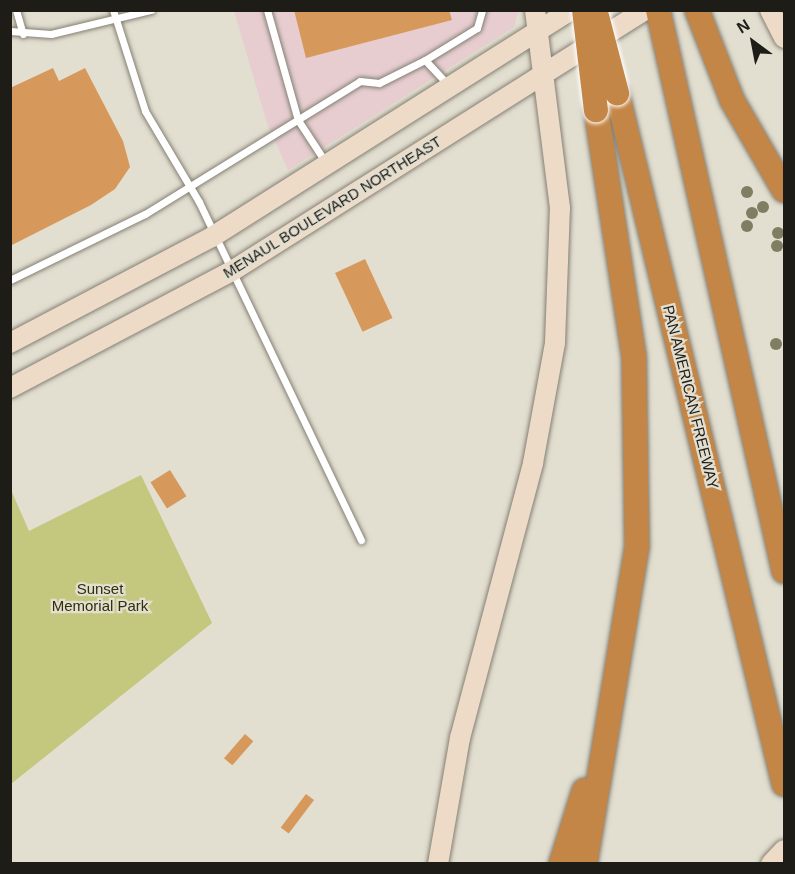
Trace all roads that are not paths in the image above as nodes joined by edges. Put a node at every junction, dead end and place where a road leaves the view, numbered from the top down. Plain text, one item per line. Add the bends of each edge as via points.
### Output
1 (16, 10) edge
2 (113, 10) edge
3 (151, 10) edge
4 (267, 10) edge
5 (482, 10) edge
6 (535, 10) edge
7 (571, 10) edge
8 (584, 10) edge
9 (596, 10) edge
10 (645, 10) edge
11 (658, 10) edge
12 (697, 10) edge
13 (770, 10) edge
14 (116, 21) junction
15 (10, 31) edge
16 (538, 31) junction
17 (23, 34) junction
18 (784, 38) edge
19 (425, 60) junction
20 (546, 74) junction
21 (450, 87) junction
22 (298, 120) junction
23 (748, 131) junction
24 (327, 164) junction
25 (784, 179) edge
26 (189, 185) junction
27 (784, 190) edge
28 (212, 237) junction
29 (232, 271) junction
30 (10, 280) edge
31 (10, 343) edge
32 (10, 388) edge
33 (362, 540) dead end
34 (784, 571) edge
35 (621, 652) junction
36 (784, 784) edge
37 (784, 850) edge
38 (438, 864) edge
39 (561, 864) edge
40 (585, 864) edge
41 (771, 864) edge

1 - 17 lane
2 - 14 lane
3 - 14 lane
4 - 22 lane
5 - 19 lane via 477,28
6 - 16 main road
7 - 16 main road
8 - 35 highway, bridge via 634,357 637,546
9 - 36 highway, PAN AMERICAN FREEWAY, bridge
10 - 20 main road, MENAUL BOULEVARD NORTHEAST
11 - 34 highway
12 - 23 highway
13 - 18 main road
14 - 17 lane via 51,34
14 - 26 lane via 145,111
15 - 17 lane
16 - 20 main road
16 - 21 main road
19 - 21 lane
19 - 22 lane via 379,83 360,81
20 - 29 main road, MENAUL BOULEVARD NORTHEAST
20 - 38 main road via 560,255 550,383 460,738
21 - 24 main road
22 - 24 lane
22 - 26 lane
23 - 25 highway
23 - 27 highway
24 - 28 main road
26 - 28 lane
26 - 30 lane via 146,214
28 - 29 lane
28 - 31 main road
29 - 32 main road, MENAUL BOULEVARD NORTHEAST
29 - 33 lane
35 - 39 highway
35 - 40 highway
37 - 41 main road

